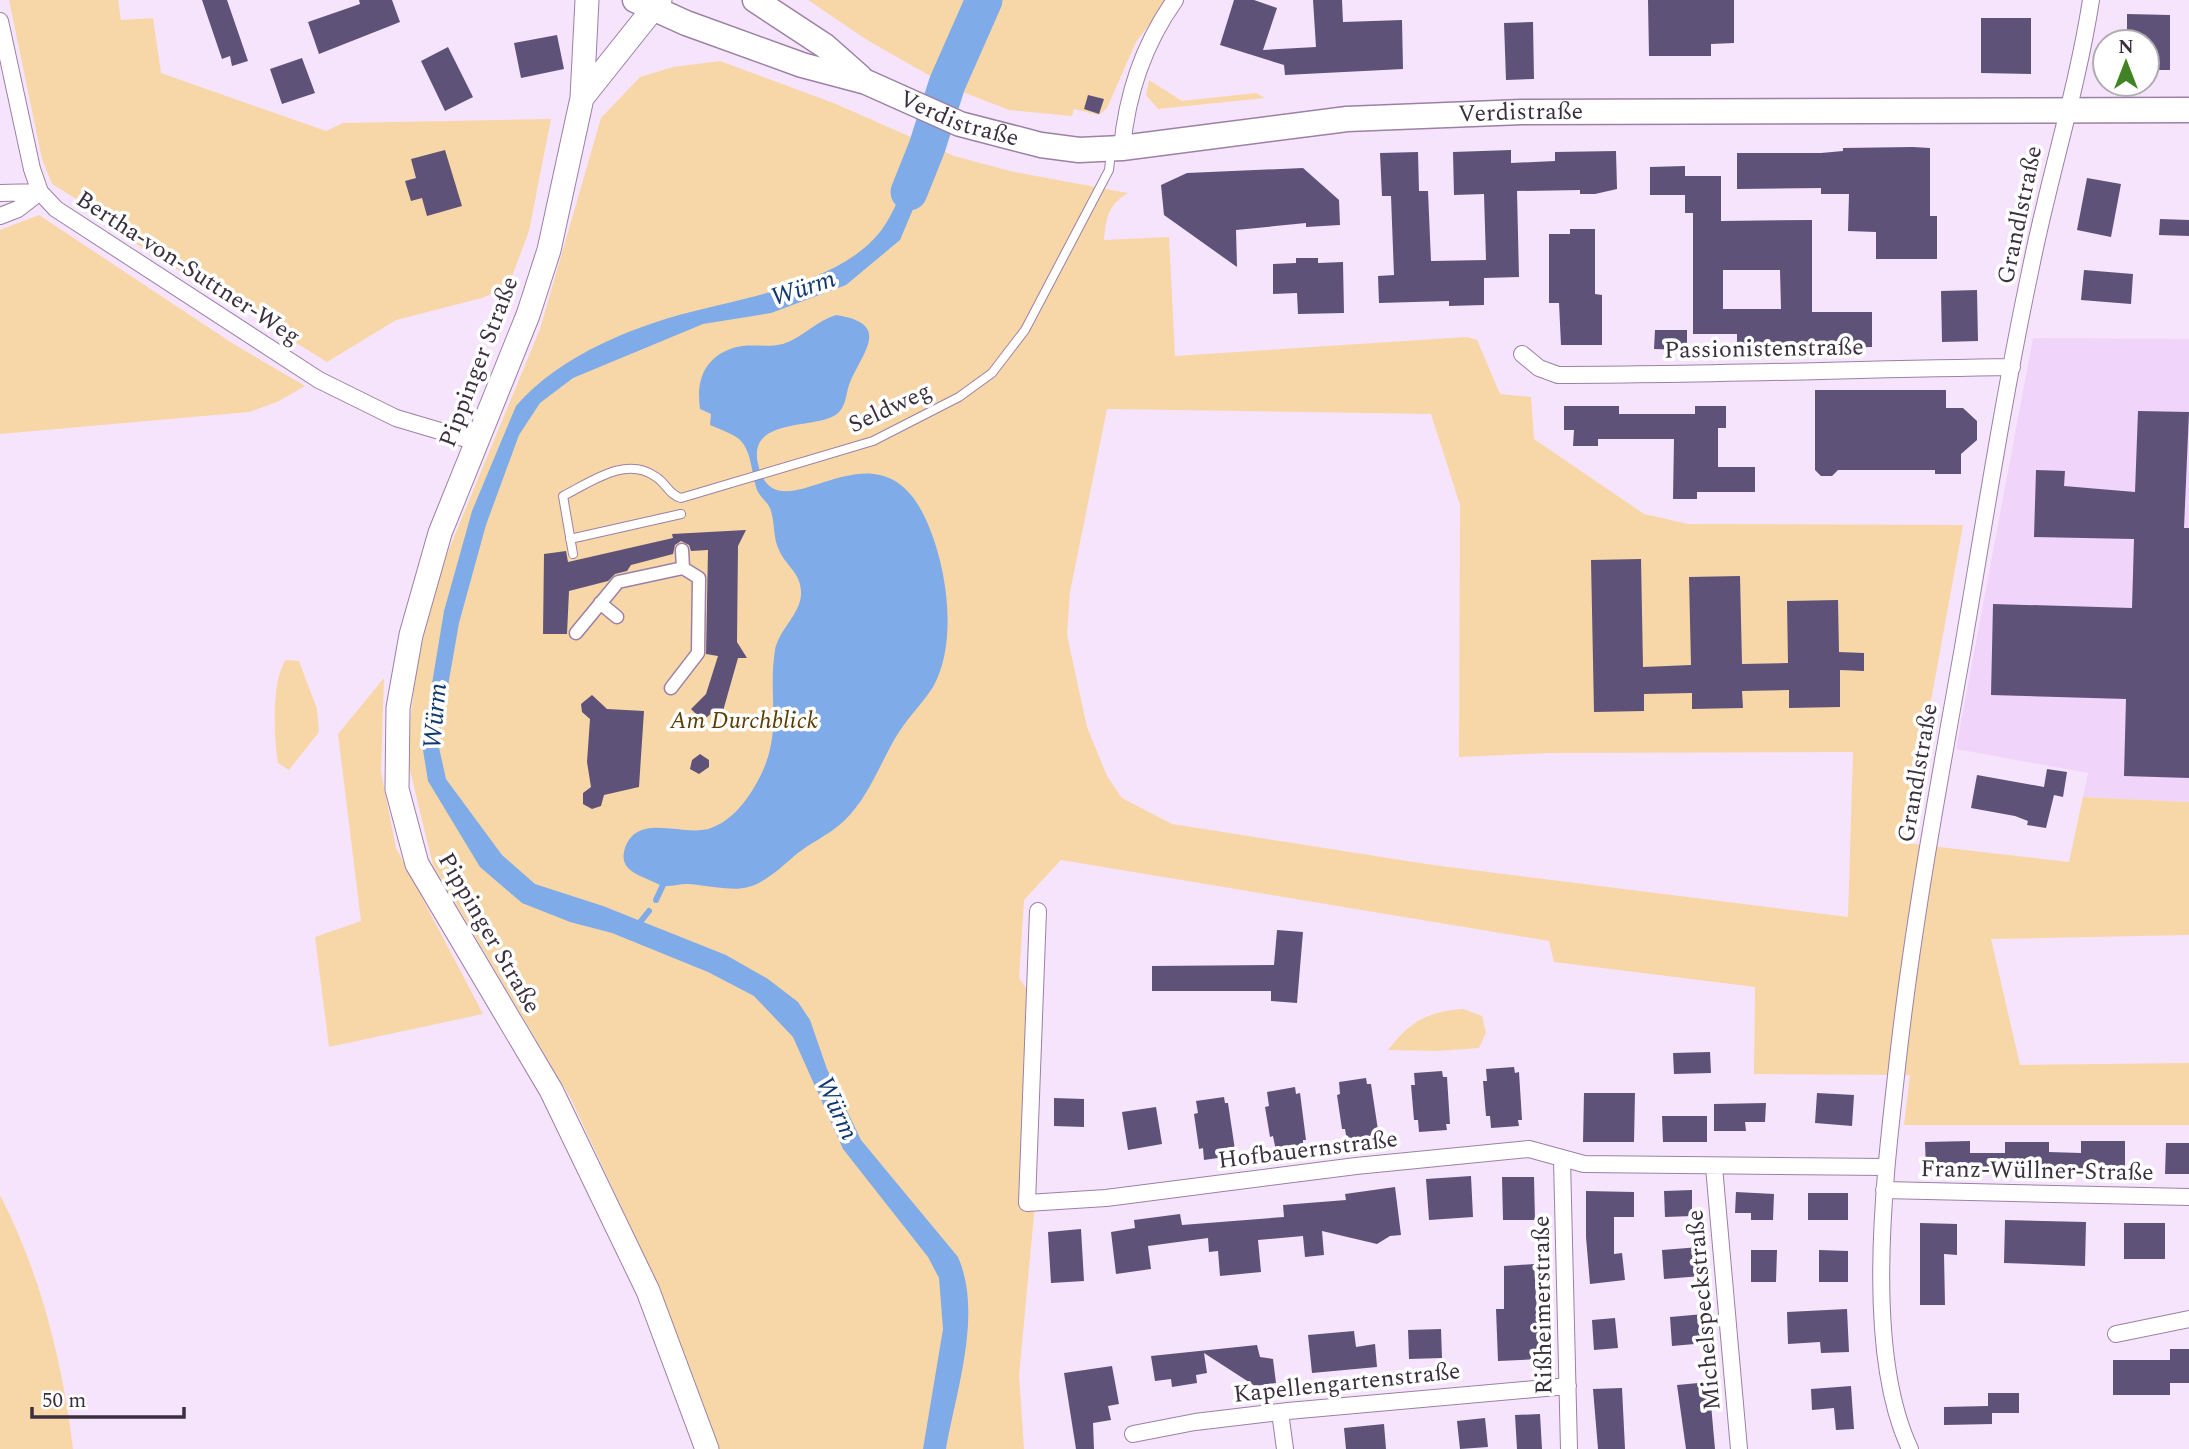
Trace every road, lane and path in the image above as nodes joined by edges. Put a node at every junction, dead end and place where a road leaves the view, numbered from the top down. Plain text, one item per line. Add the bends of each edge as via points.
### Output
1 (587, 0) edge
2 (755, 0) edge
3 (1175, 0) edge
4 (2091, 0) edge
5 (649, 3) edge
6 (0, 21) edge
7 (866, 82) junction
8 (582, 98) junction
9 (2068, 110) junction
10 (2189, 110) edge
11 (1117, 149) junction
12 (40, 192) junction
13 (0, 193) edge
14 (0, 216) edge
15 (1522, 354) dead end
16 (2012, 367) junction
17 (477, 442) junction
18 (681, 514) dead end
19 (570, 539) junction
20 (682, 550) dead end
21 (573, 554) dead end
22 (682, 568) junction
23 (600, 603) junction
24 (617, 617) dead end
25 (576, 632) dead end
26 (671, 688) dead end
27 (1038, 911) dead end
28 (1562, 1160) junction
29 (1714, 1167) junction
30 (1885, 1167) junction
31 (1884, 1190) junction
32 (2189, 1197) edge
33 (2189, 1319) edge
34 (2116, 1334) dead end
35 (1568, 1386) junction
36 (1280, 1412) junction
37 (1133, 1434) dead end
38 (707, 1449) edge
39 (1285, 1449) edge
40 (1569, 1449) edge
41 (1739, 1449) edge
42 (1910, 1449) edge

1 - 8 main road, Pippinger Straße
2 - 7 main road, Verdistraße via 825,46
3 - 11 street via 1152,35
4 - 9 street, Grandlstraße via 2081,65
5 - 7 main road, Verdistraße via 802,65
5 - 8 main road, Pippinger Straße
6 - 12 street, Bertha-von-Suttner-Weg
7 - 11 main road, Verdistraße via 960,124 1041,145
8 - 17 main road, Pippinger Straße via 549,250
9 - 10 main road, Verdistraße
9 - 11 main road, Verdistraße via 1494,113 1297,123
9 - 16 street, Grandlstraße
11 - 19 lane, Seldweg via 1026,330 992,373 959,397 873,441 678,498 646,471 620,469 563,496
12 - 13 street
12 - 14 street
12 - 17 street, Bertha-von-Suttner-Weg via 78,225 320,380 396,418
15 - 16 street, Passionistenstraße via 1539,368 1558,375
16 - 30 street, Grandlstraße via 1915,922
17 - 38 main road, Pippinger Straße via 440,533 411,635 395,746 402,814 417,864 551,1090 648,1290
18 - 19 lane
19 - 21 lane
20 - 22 street
22 - 23 street via 618,582
22 - 26 street via 699,578 698,653 685,663
23 - 24 street
23 - 25 street
27 - 28 street, Hofbauernstraße via 1027,1203 1529,1149
28 - 29 street, Hofbauernstraße
28 - 35 street, Rißheimerstraße
29 - 30 street, Hofbauernstraße
29 - 41 street, Michelspeckstraße
30 - 31 street, Grandlstraße
31 - 32 street, Franz-Wüllner-Straße
31 - 42 street, Grandlstraße via 1883,1336 1901,1430
33 - 34 street
35 - 36 street, Kapellengartenstraße
35 - 40 street, Rißheimerstraße
36 - 37 street, Kapellengartenstraße
36 - 39 street

